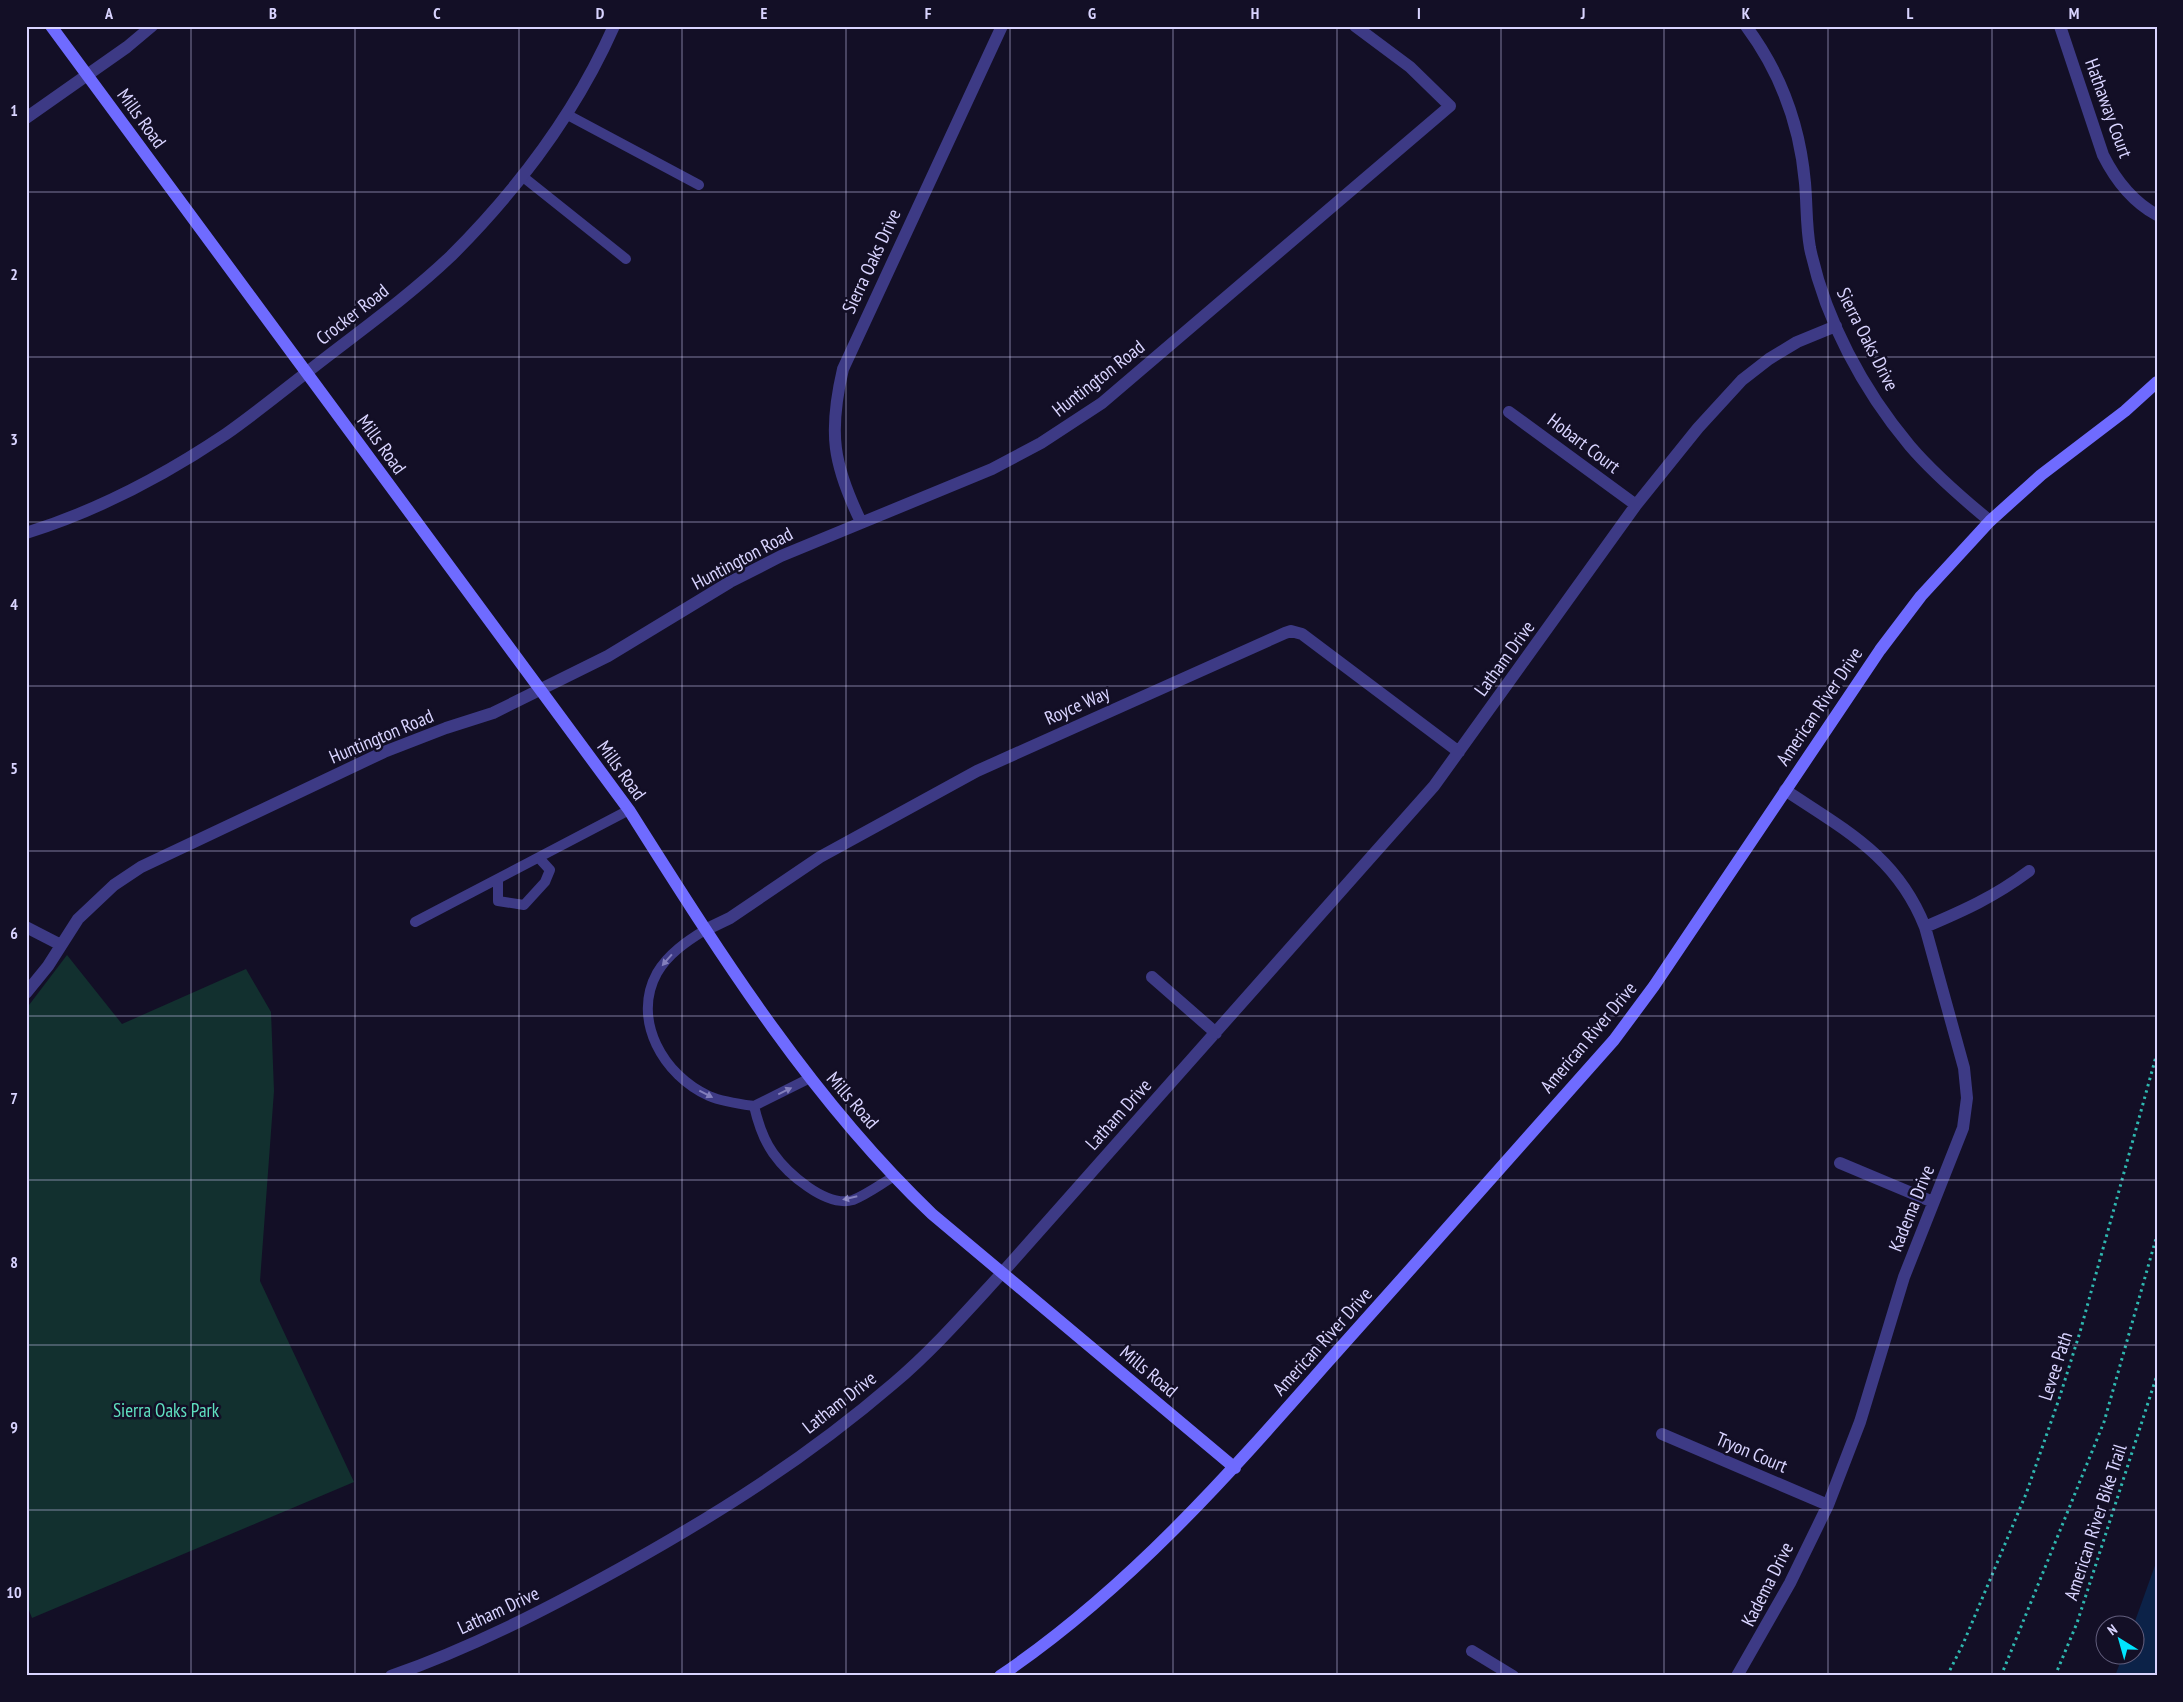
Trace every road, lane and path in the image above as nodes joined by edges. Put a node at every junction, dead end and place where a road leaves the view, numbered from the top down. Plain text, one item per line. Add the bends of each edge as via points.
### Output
1 (51, 26) edge
2 (152, 26) edge
3 (614, 26) edge
4 (1002, 26) edge
5 (1355, 26) edge
6 (1746, 26) edge
7 (2060, 26) edge
8 (87, 76) junction
9 (566, 114) junction
10 (26, 118) edge
11 (522, 176) junction
12 (699, 185) dead end
13 (2157, 215) edge
14 (626, 259) dead end
15 (1836, 326) junction
16 (306, 373) junction
17 (2157, 382) edge
18 (1509, 412) dead end
19 (1636, 505) junction
20 (1990, 521) junction
21 (862, 522) junction
22 (26, 533) edge
23 (540, 690) junction
24 (1460, 752) junction
25 (1785, 790) junction
26 (630, 810) junction
27 (539, 858) junction
28 (2029, 871) dead end
29 (498, 879) junction
30 (415, 922) dead end
31 (26, 927) edge
32 (1925, 927) junction
33 (705, 930) junction
34 (61, 945) junction
35 (1152, 977) dead end
36 (26, 994) edge
37 (1216, 1033) junction
38 (2157, 1053) edge
39 (810, 1078) junction
40 (754, 1106) junction
41 (1840, 1163) dead end
42 (893, 1177) junction
43 (1933, 1202) junction
44 (2157, 1235) edge
45 (1002, 1273) junction
46 (2157, 1375) edge
47 (1662, 1434) dead end
48 (1235, 1468) junction
49 (1828, 1505) junction
50 (1472, 1651) dead end
51 (391, 1676) edge
52 (1000, 1676) edge
53 (1513, 1676) edge
54 (1737, 1676) edge
55 (1947, 1676) edge
56 (2001, 1676) edge
57 (2055, 1676) edge

1 - 8 street, Mills Road
2 - 8 street
3 - 9 street, Crocker Road
4 - 21 street, Sierra Oaks Drive via 843,369 836,400 835,447 842,478
5 - 21 street, Huntington Road via 1410,67 1450,106 1102,403 1042,443 992,469
6 - 15 street, Sierra Oaks Drive via 1762,48 1788,99 1800,141 1810,246 1817,278
7 - 13 street, Hathaway Court via 2110,169 2129,194
8 - 10 street
8 - 16 street, Mills Road
9 - 11 street, Crocker Road
9 - 12 lane
11 - 14 lane
11 - 16 street, Crocker Road via 450,256 409,293
15 - 19 street, Latham Drive via 1797,342 1742,380 1698,428
15 - 20 street, Sierra Oaks Drive via 1860,373 1910,446
16 - 22 street, Crocker Road via 227,433 182,462 86,511
16 - 23 street, Mills Road
17 - 20 street, American River Drive via 2041,475
18 - 19 street, Hobart Court
19 - 24 street, Latham Drive
20 - 25 street, American River Drive via 1921,596 1880,650
21 - 23 street, Huntington Road via 781,556 730,582 616,652
23 - 26 street, Mills Road
23 - 34 street, Huntington Road via 493,713 384,752 141,868 100,895 78,919
24 - 33 street, Royce Way via 1302,634 1291,631 977,771 820,857 730,918
24 - 37 street, Latham Drive via 1434,786
25 - 32 street, Kadema Drive via 1872,849 1903,885
25 - 48 street, American River Drive via 1650,992 1614,1040
26 - 27 lane
26 - 33 street, Mills Road
27 - 29 lane
27 - 29 lane via 550,870 545,882 524,905 498,901
28 - 32 street via 1975,906
29 - 30 lane
31 - 34 street
32 - 43 street, Kadema Drive via 1964,1068 1966,1090 1959,1142
33 - 39 street, Mills Road
33 -> 40 lane via 681,945 658,972 648,1006 654,1042 675,1073 689,1084 709,1096
34 - 36 street, Huntington Road
35 - 37 street
37 - 45 street, Latham Drive
38 - 55 path, Levee Path via 2059,1399 2026,1494
40 -> 39 lane
39 - 42 street, Mills Road
42 -> 40 lane via 852,1200 830,1199 820,1194 793,1175 772,1152
41 - 43 street
42 - 45 street, Mills Road
43 - 49 street, Kadema Drive via 1904,1277 1860,1422
44 - 56 path via 2104,1422
45 - 48 street, Mills Road
45 - 51 street, Latham Drive via 952,1328 895,1382 833,1432 752,1490 685,1532 552,1606 492,1636
46 - 57 path, American River Bike Trail via 2077,1623
47 - 49 street, Tryon Court
48 - 52 street, American River Drive via 1147,1557 1080,1616
49 - 54 street, Kadema Drive via 1790,1583
50 - 53 street

